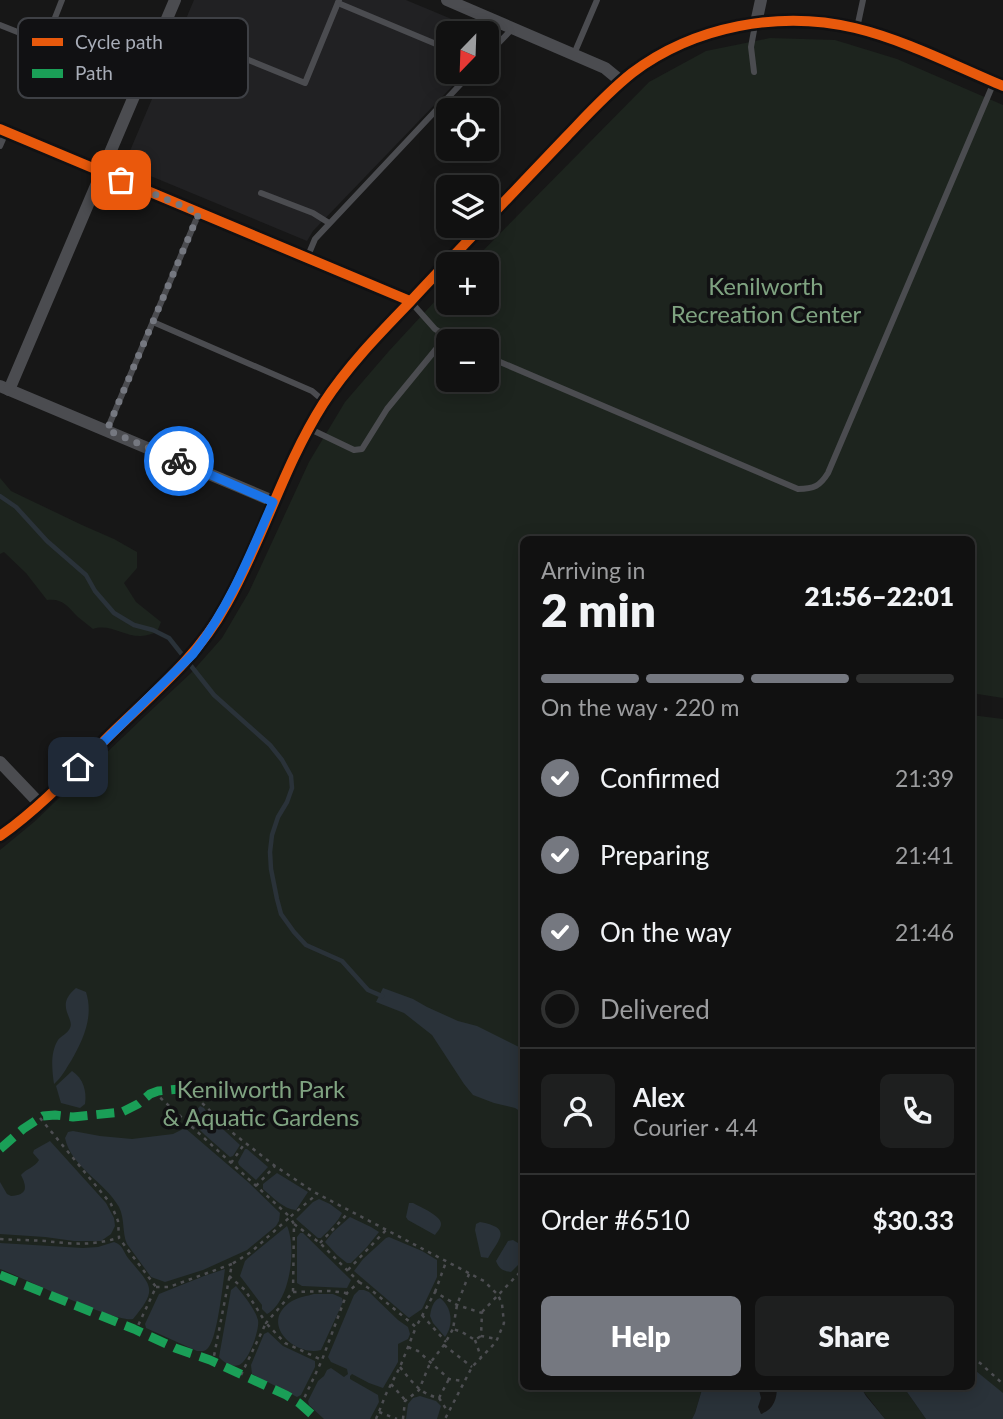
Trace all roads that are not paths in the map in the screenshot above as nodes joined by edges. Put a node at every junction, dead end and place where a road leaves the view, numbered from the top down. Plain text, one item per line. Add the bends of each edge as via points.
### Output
1 (62, 0) edge
2 (175, 0) edge
3 (447, 0) edge
4 (597, 0) edge
5 (761, 0) edge
6 (863, 0) edge
7 (339, 1) edge
8 (473, 5) edge
9 (55, 18) edge
10 (167, 18) edge
11 (756, 23) junction
12 (0, 24) edge
13 (513, 28) junction
14 (857, 28) junction
15 (18, 32) edge
16 (499, 43) edge
17 (436, 44) edge
18 (574, 54) junction
19 (248, 60) edge
20 (754, 72) dead end
21 (622, 82) junction
22 (460, 84) edge
23 (999, 84) edge
24 (134, 98) edge
25 (3, 131) edge
26 (0, 146) edge
27 (102, 172) junction
28 (261, 193) dead end
29 (499, 207) edge
30 (199, 213) junction
31 (329, 223) junction
32 (470, 238) edge
33 (307, 258) junction
34 (410, 301) junction
35 (153, 322) junction
36 (436, 331) edge
37 (436, 349) edge
38 (499, 362) edge
39 (5, 388) edge
40 (324, 402) junction
41 (309, 429) junction
42 (107, 430) junction
43 (273, 502) junction
44 (0, 762) edge
45 (40, 804) junction
46 (0, 836) edge

1 - 9 lane
2 - 10 street
3 - 8 street
4 - 18 lane
5 - 11 street
6 - 14 lane
7 - 17 lane
7 - 19 lane via 305,83
8 - 13 street
11 - 14 street via 805,21
11 - 20 lane via 751,47
11 - 21 street via 679,46
12 - 15 lane
13 - 16 lane
13 - 18 street
14 - 23 street
18 - 21 street via 605,68
21 - 29 street
22 - 31 lane
23 - 38 lane via 821,485 798,489
24 - 27 street
25 - 26 lane
25 - 27 street
27 - 30 street
27 - 39 street
28 - 31 lane
30 - 33 street
30 - 35 lane
31 - 33 lane
32 - 34 street
33 - 34 street
34 - 36 lane
34 - 40 street via 349,367
35 - 40 lane via 312,391
35 - 42 lane
37 - 41 lane via 387,409 362,449 354,450
39 - 42 street
40 - 41 street
41 - 43 street
42 - 43 street
43 - 45 street via 214,627 193,654
44 - 45 street
45 - 46 street

